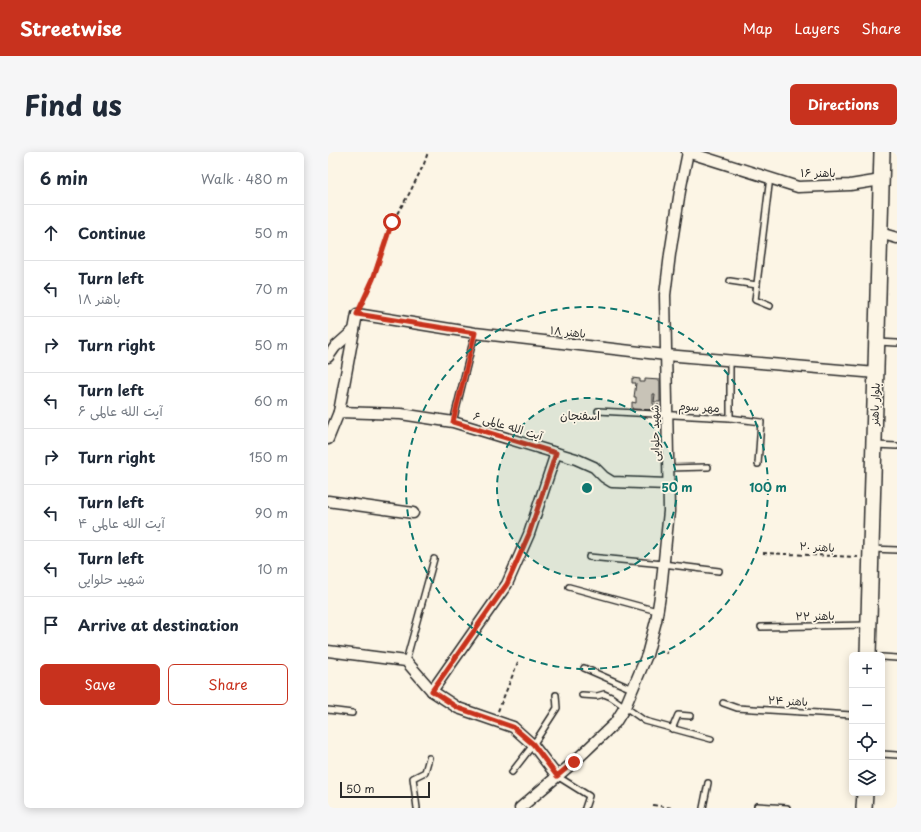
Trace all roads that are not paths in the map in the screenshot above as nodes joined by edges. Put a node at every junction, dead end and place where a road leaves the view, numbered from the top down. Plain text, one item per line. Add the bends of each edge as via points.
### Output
1 (688, 152) edge
2 (882, 152) edge
3 (770, 177) junction
4 (881, 180) junction
5 (880, 233) junction
6 (897, 238) edge
7 (730, 281) dead end
8 (757, 285) junction
9 (770, 306) dead end
10 (354, 330) junction
11 (475, 333) junction
12 (877, 342) junction
13 (897, 343) edge
14 (666, 355) junction
15 (328, 357) edge
16 (730, 360) junction
17 (876, 373) junction
18 (598, 411) dead end
19 (339, 412) junction
20 (667, 415) junction
21 (730, 418) junction
22 (453, 422) junction
23 (328, 439) edge
24 (874, 445) junction
25 (897, 446) edge
26 (556, 453) junction
27 (758, 464) dead end
28 (708, 467) dead end
29 (668, 468) junction
30 (668, 484) junction
31 (328, 501) edge
32 (414, 513) dead end
33 (897, 550) edge
34 (871, 553) junction
35 (589, 557) dead end
36 (434, 559) dead end
37 (664, 564) junction
38 (719, 571) dead end
39 (569, 587) dead end
40 (657, 611) junction
41 (869, 625) junction
42 (761, 627) dead end
43 (328, 650) edge
44 (868, 652) edge
45 (885, 658) edge
46 (897, 658) edge
47 (406, 661) junction
48 (584, 668) dead end
49 (632, 689) junction
50 (432, 691) junction
51 (556, 695) dead end
52 (582, 695) dead end
53 (723, 703) dead end
54 (625, 707) junction
55 (328, 710) edge
56 (352, 713) dead end
57 (849, 715) edge
58 (690, 716) dead end
59 (672, 729) junction
60 (711, 739) dead end
61 (533, 744) junction
62 (885, 754) edge
63 (897, 755) edge
64 (429, 758) dead end
65 (512, 772) dead end
66 (557, 776) junction
67 (708, 783) dead end
68 (865, 796) edge
69 (757, 806) dead end
70 (416, 808) edge
71 (520, 808) edge
72 (585, 808) edge
73 (703, 808) edge
74 (787, 808) edge
75 (864, 808) edge

1 - 3 street, باهنر ۱۶
1 - 14 street, شهید حلوایی via 666,288
2 - 4 main road, بلوار باهنر
3 - 4 street, باهنر ۱۶ via 798,186 850,185
3 - 8 lane
4 - 5 main road, بلوار باهنر
5 - 6 street
5 - 12 main road, بلوار باهنر
7 - 8 lane
8 - 9 lane via 755,300
10 - 11 street, باهنر ۱۸ via 357,314
10 - 15 street
10 - 19 street
11 - 14 street, باهنر ۱۸
11 - 22 lane
12 - 13 lane
12 - 17 main road, بلوار باهنر
14 - 16 street, باهنر ۱۸
14 - 20 street, شهید حلوایی
16 - 17 street, باهنر ۱۸
16 - 21 lane
17 - 24 main road, بلوار باهنر
18 - 20 lane, مهر سوم
19 - 22 street, آیت الله عالمی ۶ via 401,414
19 - 23 street
20 - 21 lane, مهر سوم
20 - 29 street, شهید حلوایی
21 - 27 lane, مهر سوم via 761,422
22 - 26 street, آیت الله عالمی ۶
24 - 25 lane
24 - 34 main road, بلوار باهنر
26 - 30 street, آیت الله عالمی ۶ via 594,467 612,482
26 - 50 street via 529,534 507,584
28 - 29 lane
29 - 30 street, شهید حلوایی
30 - 37 street, شهید حلوایی via 669,511
31 - 32 street
33 - 34 lane
34 - 41 main road, بلوار باهنر
35 - 37 lane
36 - 47 lane
37 - 38 lane
37 - 40 street, شهید حلوایی
39 - 40 lane
40 - 49 street, شهید حلوایی via 647,655
41 - 42 lane, باهنر ۲۲
41 - 44 main road, بلوار باهنر
43 - 47 street
45 - 46 lane
47 - 50 street
48 - 49 lane
49 - 54 street, شهید حلوایی
50 - 61 street via 458,708 513,727
51 - 61 lane via 557,708
52 - 54 lane via 604,694
53 - 57 lane, باهنر ۲۴ via 737,708
54 - 59 lane via 646,721
54 - 66 street, شهید حلوایی via 615,723
55 - 56 lane
58 - 59 lane via 678,715
59 - 60 lane
61 - 65 lane
61 - 66 street
62 - 63 lane
64 - 70 lane via 425,772 413,778
66 - 71 street, شهید حلوایی
66 - 72 lane via 589,796
67 - 73 lane
68 - 75 main road
69 - 74 lane

